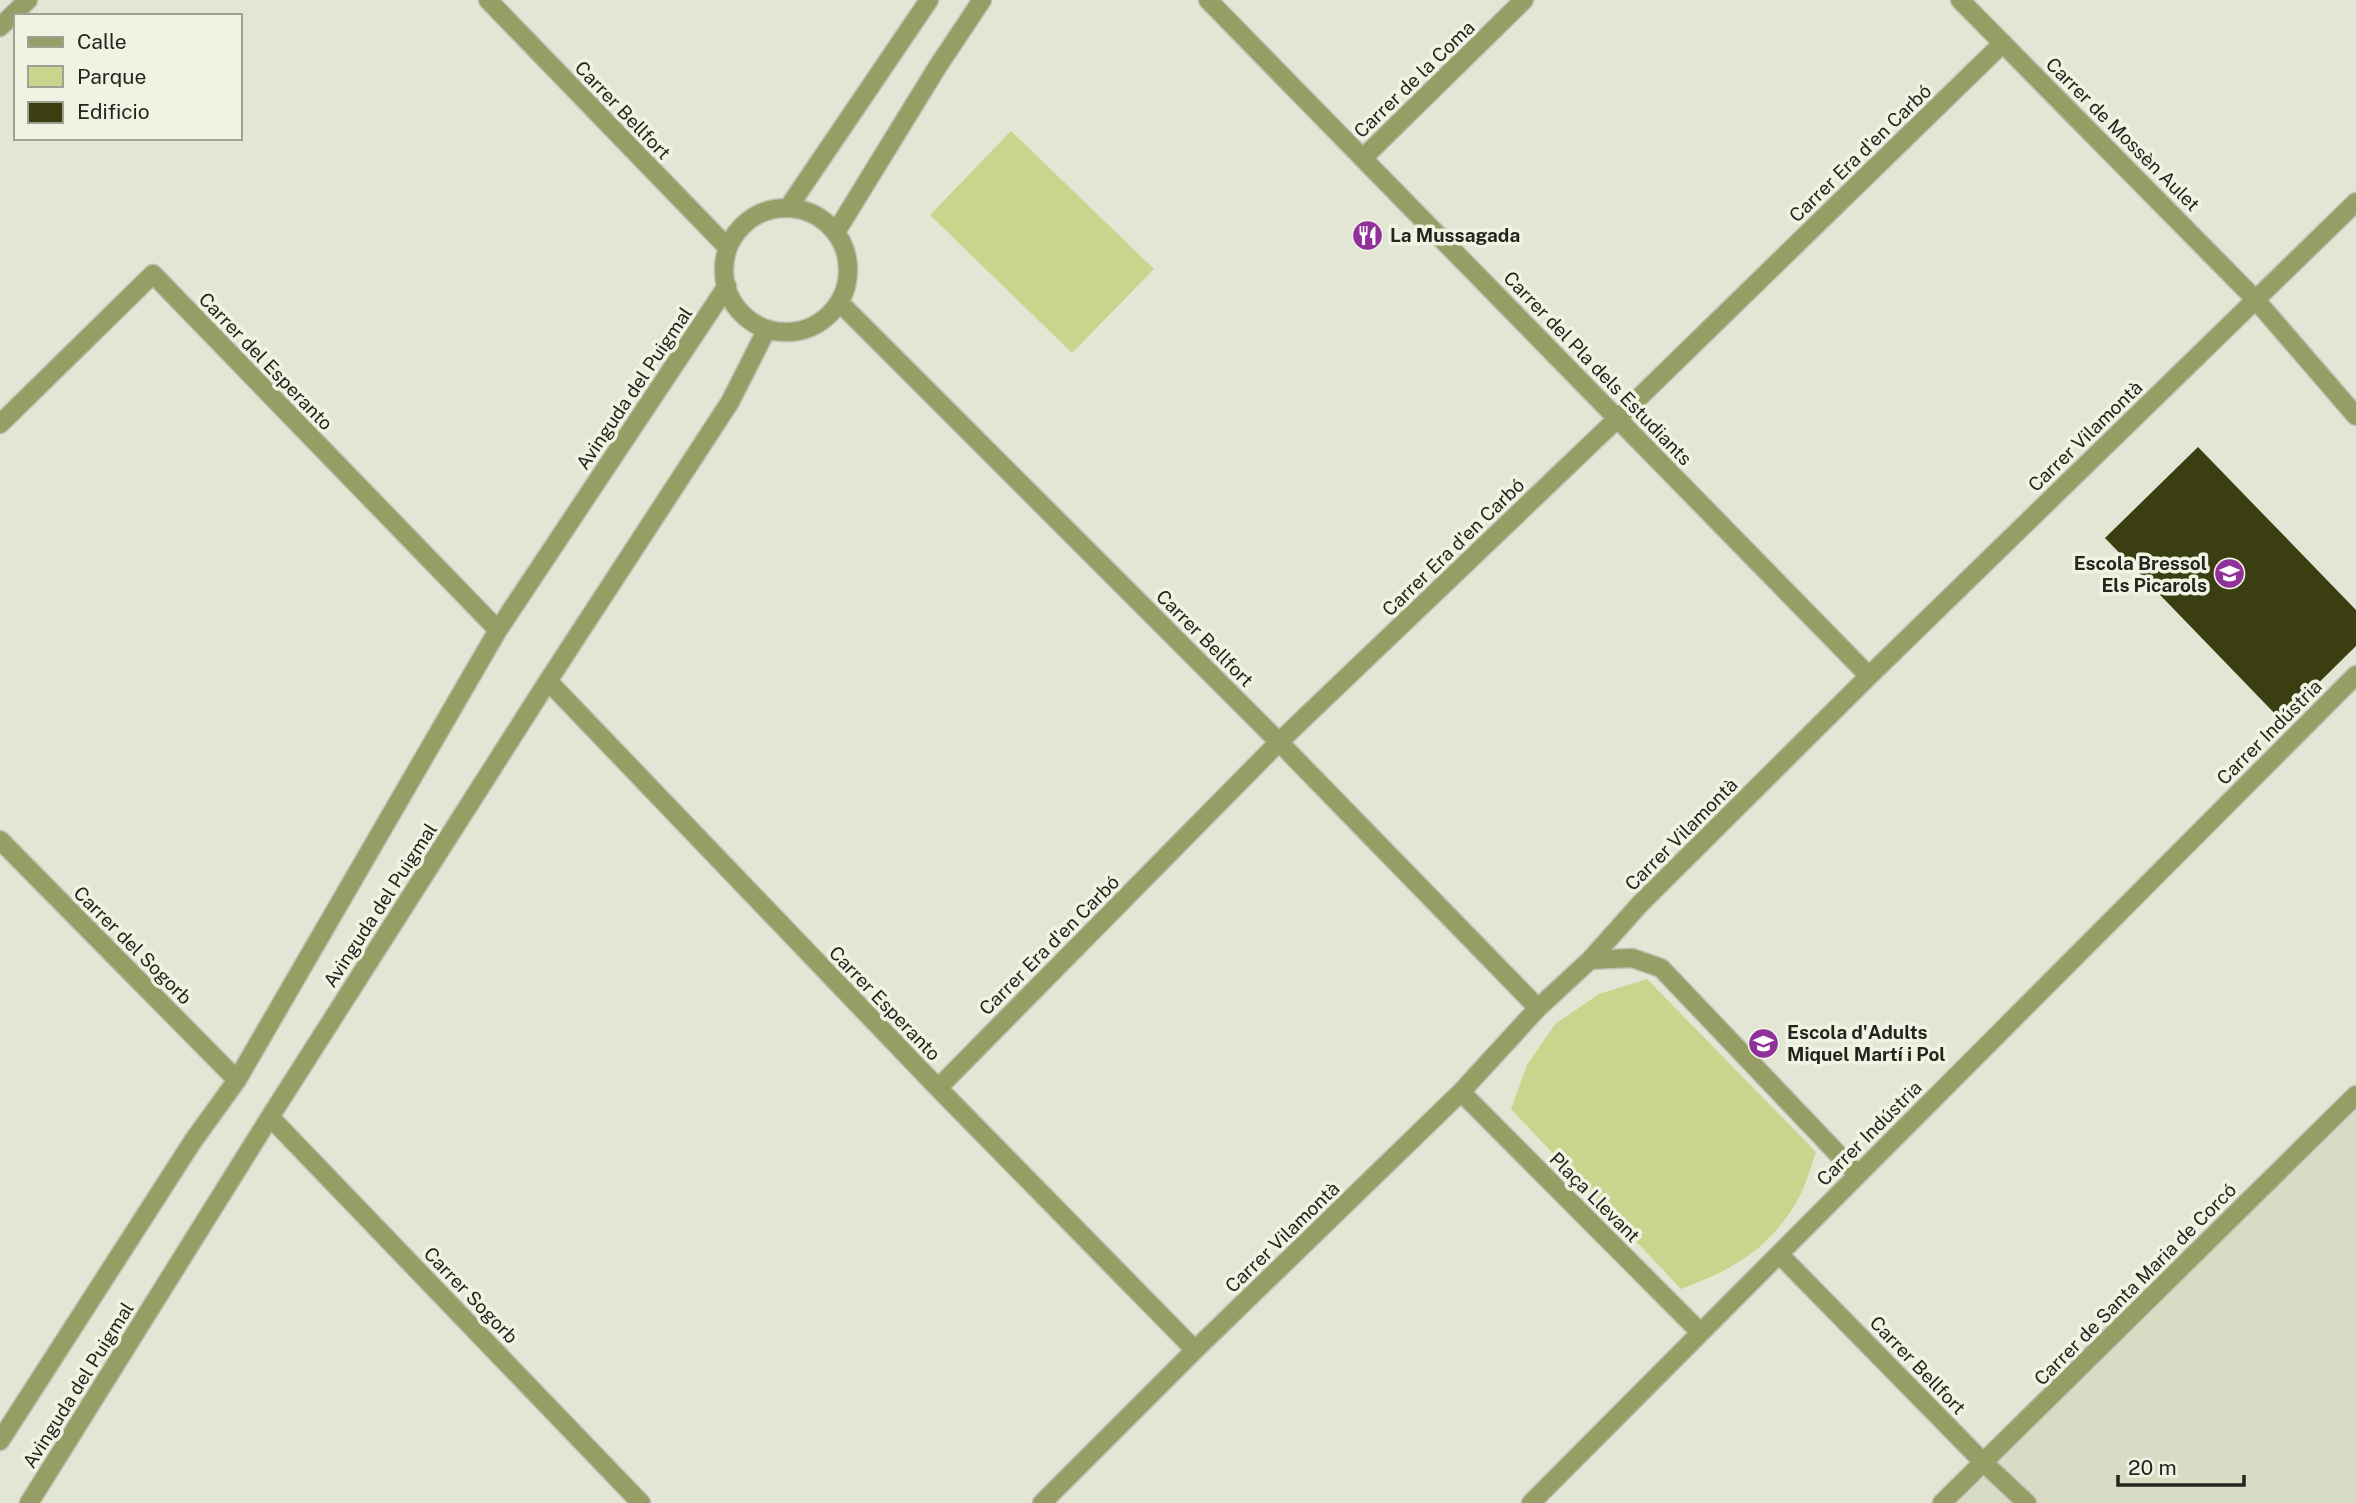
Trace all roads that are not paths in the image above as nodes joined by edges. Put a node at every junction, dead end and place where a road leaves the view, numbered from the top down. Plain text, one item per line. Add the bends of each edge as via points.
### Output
1 (28, 0) edge
2 (488, 0) edge
3 (929, 0) edge
4 (982, 0) edge
5 (1208, 0) edge
6 (1524, 0) edge
7 (1960, 0) edge
8 (0, 27) edge
9 (2003, 43) junction
10 (1363, 158) junction
11 (2356, 202) edge
12 (788, 208) junction
13 (836, 232) junction
14 (728, 248) junction
15 (727, 286) junction
16 (2255, 299) junction
17 (839, 302) junction
18 (767, 329) junction
19 (2356, 416) edge
20 (1618, 418) junction
21 (0, 424) edge
22 (498, 630) junction
23 (2356, 675) edge
24 (1870, 676) junction
25 (548, 681) junction
26 (1279, 742) junction
27 (0, 840) edge
28 (1590, 960) junction
29 (1538, 1008) junction
30 (237, 1080) junction
31 (938, 1088) junction
32 (1461, 1092) junction
33 (2356, 1095) edge
34 (270, 1117) junction
35 (1857, 1174) junction
36 (1780, 1255) junction
37 (1700, 1332) junction
38 (1195, 1350) junction
39 (0, 1441) edge
40 (1984, 1463) junction
41 (29, 1503) edge
42 (641, 1503) edge
43 (1042, 1503) edge
44 (1531, 1503) edge
45 (1942, 1503) edge
46 (2027, 1503) edge

1 - 8 street
2 - 14 street, Carrer Bellfort
3 - 12 street
4 - 13 street
5 - 10 street, Carrer del Pla dels Estudiants
6 - 10 street, Carrer de la Coma
7 - 9 street, Carrer de Mossèn Aulet
9 - 16 street, Carrer de Mossèn Aulet
9 - 20 street, Carrer Era d'en Carbó
10 - 20 street, Carrer del Pla dels Estudiants
11 - 16 street, Carrer Vilamontà
12 - 13 street via 806,211
12 - 14 street via 752,219
13 - 17 street via 848,267 847,285
14 - 15 street
15 - 18 street via 741,312
15 - 22 street, Avinguda del Puigmal
16 - 19 street
16 - 24 street, Carrer Vilamontà
17 - 18 street via 826,318 808,328 788,332
17 - 26 street, Carrer Bellfort
18 - 25 street, Avinguda del Puigmal via 730,402
20 - 24 street, Carrer del Pla dels Estudiants
20 - 26 street, Carrer Era d'en Carbó
21 - 22 street, Carrer del Esperanto via 153,275
22 - 30 street, Avinguda del Puigmal
23 - 35 street, Carrer Indústria
24 - 28 street, Carrer Vilamontà via 1640,904
25 - 31 street, Carrer Esperanto
25 - 34 street, Avinguda del Puigmal
26 - 29 street, Carrer Bellfort
26 - 31 street, Carrer Era d'en Carbó
27 - 30 street, Carrer del Sogorb
28 - 29 street, Carrer Vilamontà
28 - 35 street via 1632,958 1661,968
29 - 32 street, Carrer Vilamontà
30 - 39 street, Avinguda del Puigmal
31 - 38 street, Carrer Esperanto
32 - 37 street, Plaça Llevant
32 - 38 street, Carrer Vilamontà
33 - 40 street, Carrer de Santa Maria de Corcó
34 - 41 street, Avinguda del Puigmal
34 - 42 street, Carrer Sogorb
35 - 36 street, Carrer Indústria
36 - 37 street, Carrer Indústria
36 - 40 street, Carrer Bellfort
37 - 44 street, Carrer Indústria
38 - 43 street, Carrer Vilamontà
40 - 45 street, Carrer de Santa Maria de Corcó
40 - 46 street, Carrer Bellfort

